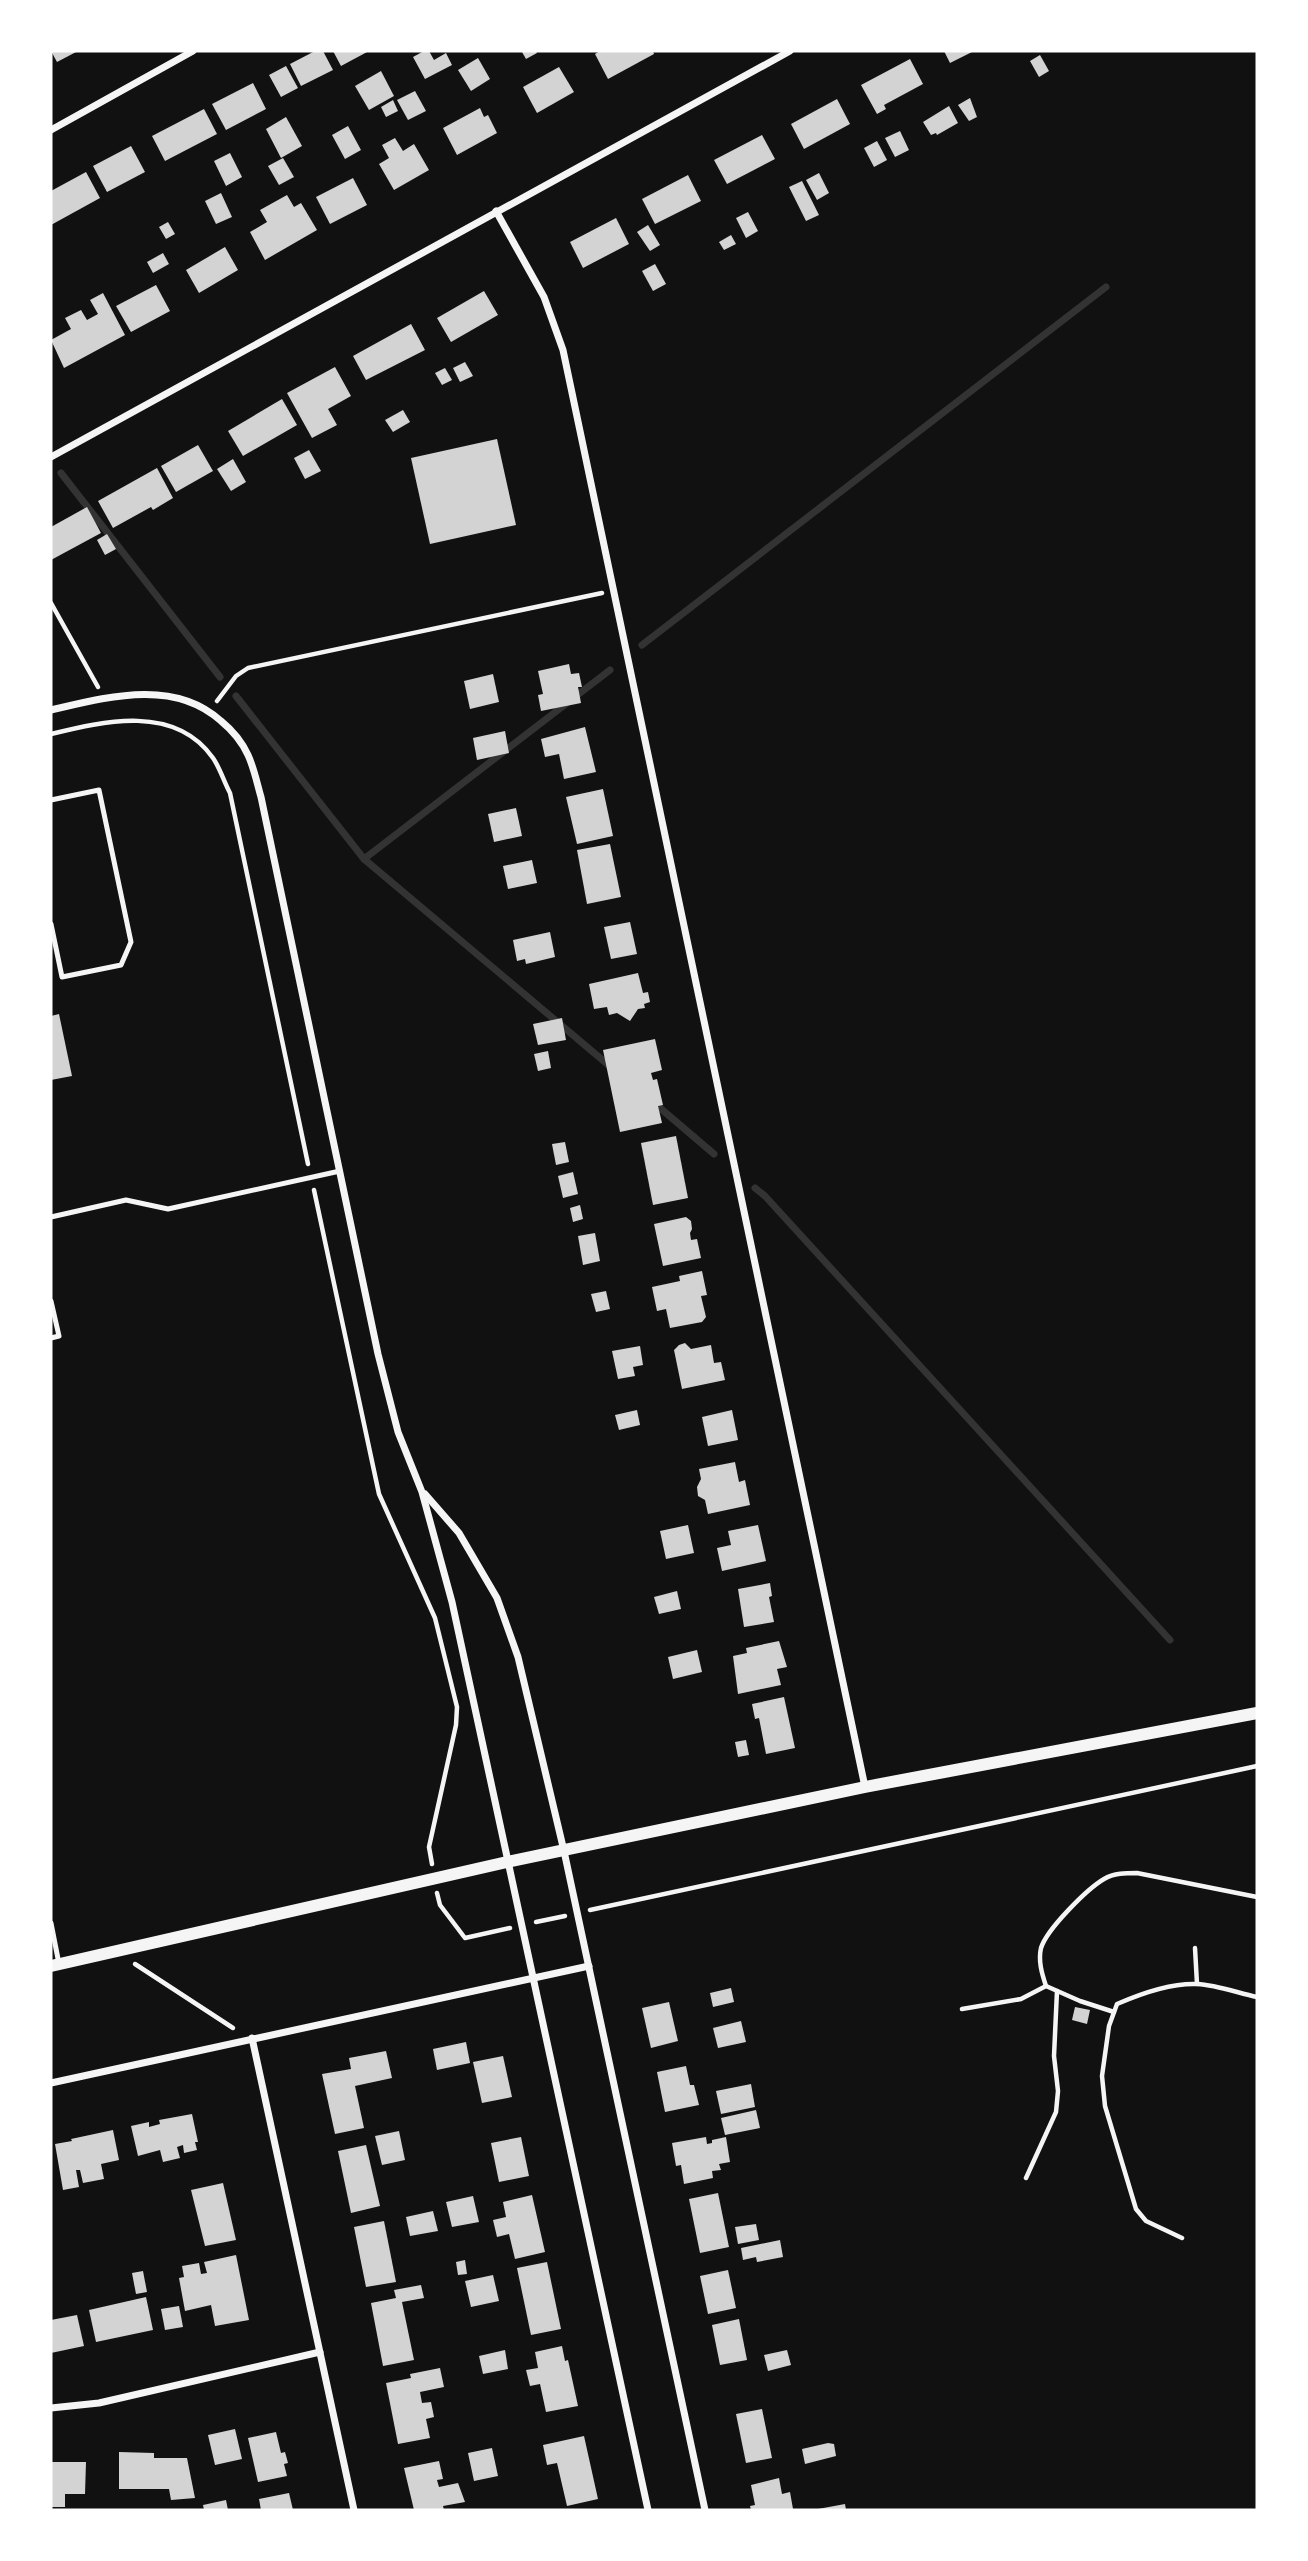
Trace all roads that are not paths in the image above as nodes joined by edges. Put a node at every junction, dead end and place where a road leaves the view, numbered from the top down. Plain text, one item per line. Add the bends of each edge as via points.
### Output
1 (193, 51) edge
2 (790, 51) edge
3 (51, 130) edge
4 (496, 211) junction
5 (51, 457) edge
6 (51, 710) edge
7 (51, 800) edge
8 (51, 925) edge
9 (340, 1171) junction
10 (51, 1217) edge
11 (51, 1301) edge
12 (51, 1338) edge
13 (422, 1492) junction
14 (1257, 1713) edge
15 (865, 1787) junction
16 (564, 1851) junction
17 (507, 1862) junction
18 (51, 1923) edge
19 (55, 1965) edge
20 (589, 1966) junction
21 (532, 1980) junction
22 (252, 2038) junction
23 (51, 2083) edge
24 (320, 2352) junction
25 (51, 2409) edge
26 (354, 2510) edge
27 (648, 2510) edge
28 (705, 2510) edge

1 - 3 street
2 - 4 street
4 - 5 street
4 - 15 street via 544,297 563,350
6 - 9 street via 136,694 174,695 210,710 232,730 248,754
7 - 8 lane via 99,790 131,942 121,965 62,976
9 - 10 lane via 168,1209 126,1200
9 - 13 street via 378,1354 398,1432
11 - 12 lane via 59,1336
13 - 16 street via 459,1533 497,1598 519,1657
13 - 17 street via 452,1602
14 - 15 street
15 - 16 street
16 - 17 street
16 - 20 street
17 - 19 street
17 - 21 street
18 - 19 lane
20 - 21 street
20 - 28 street
21 - 22 street
21 - 27 street
22 - 23 street
22 - 24 street
24 - 25 street via 99,2403
24 - 26 street

